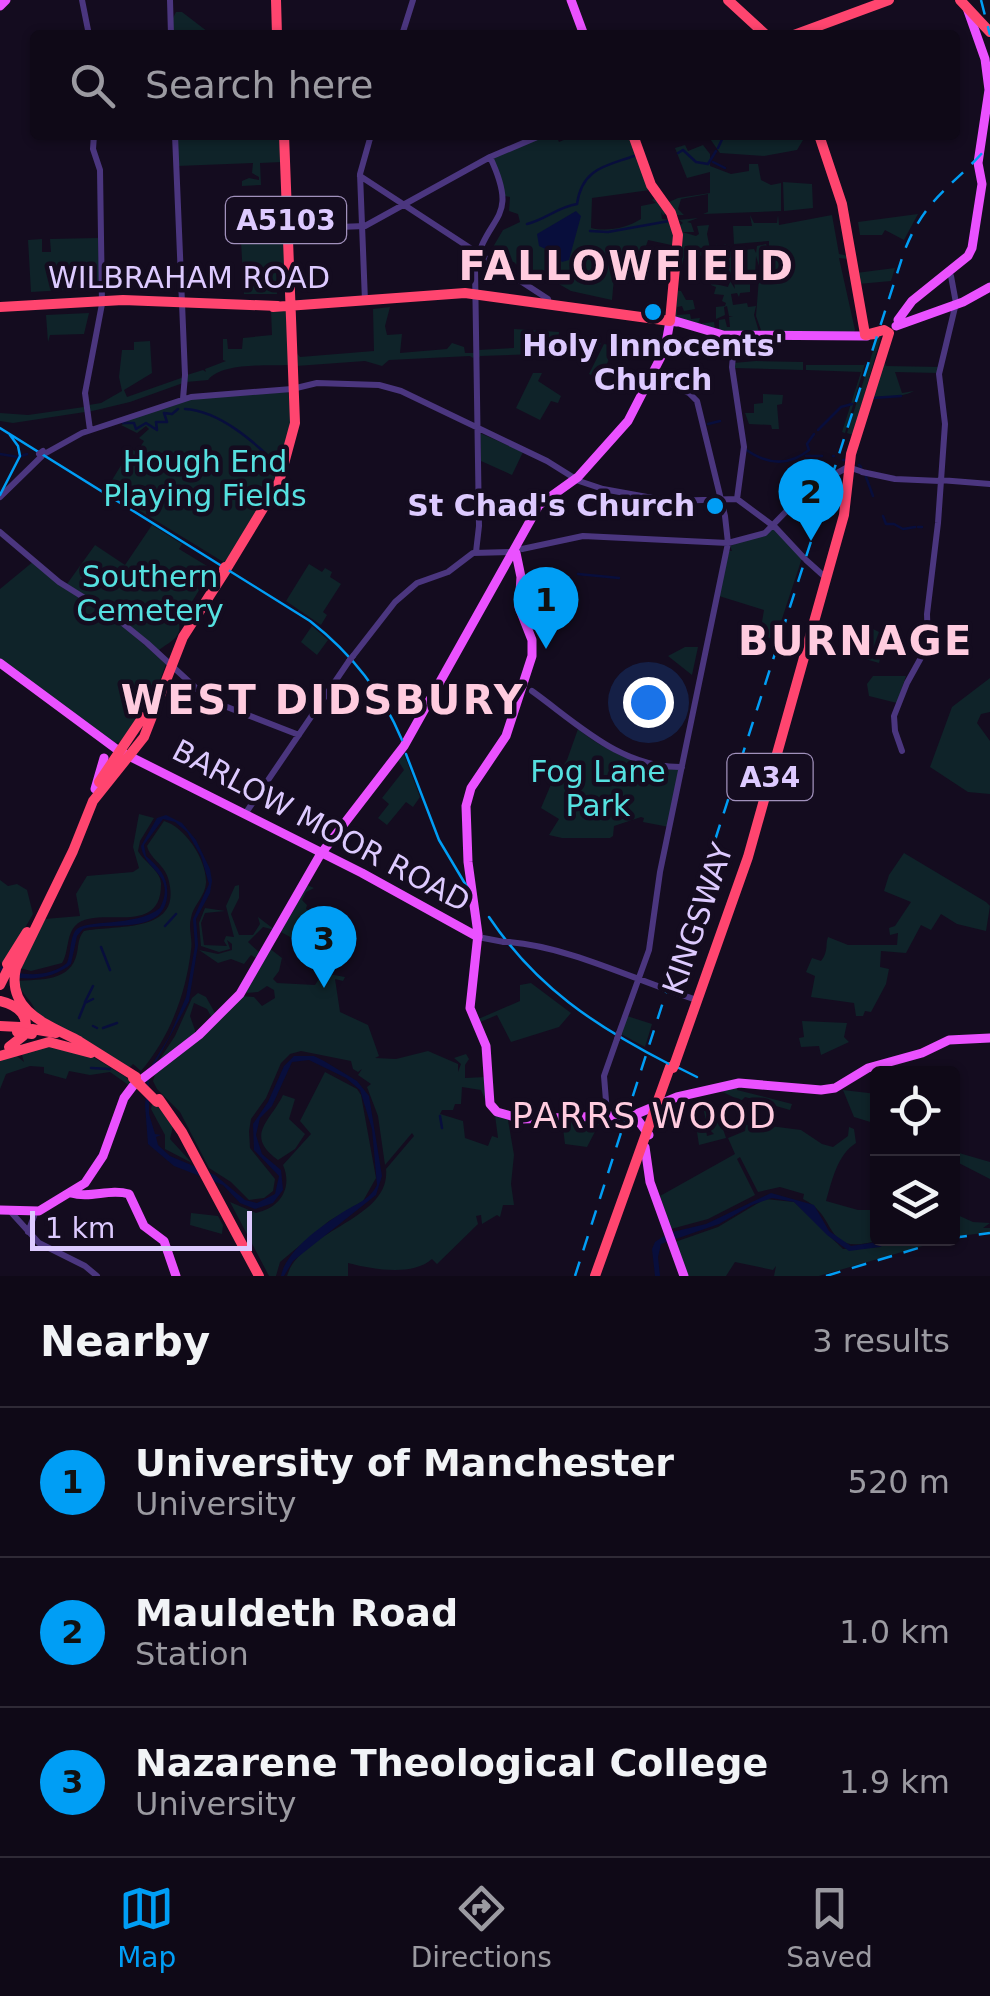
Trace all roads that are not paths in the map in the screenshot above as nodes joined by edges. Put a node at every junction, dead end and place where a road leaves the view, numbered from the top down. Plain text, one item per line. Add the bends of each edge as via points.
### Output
1 (6, 0) edge
2 (82, 0) edge
3 (170, 0) edge
4 (278, 0) edge
5 (413, 0) edge
6 (571, 0) edge
7 (728, 0) edge
8 (888, 0) edge
9 (0, 6) edge
10 (967, 10) edge
11 (88, 30) edge
12 (170, 30) edge
13 (278, 30) edge
14 (404, 30) edge
15 (582, 30) edge
16 (761, 30) edge
17 (807, 30) edge
18 (990, 32) edge
19 (990, 92) edge
20 (93, 140) edge
21 (175, 140) edge
22 (283, 140) edge
23 (370, 140) edge
24 (530, 140) edge
25 (635, 140) edge
26 (821, 140) edge
27 (490, 157) junction
28 (360, 176) junction
29 (405, 204) junction
30 (362, 227) junction
31 (288, 229) junction
32 (478, 252) junction
33 (949, 273) junction
34 (990, 287) edge
35 (475, 293) junction
36 (100, 299) junction
37 (182, 302) junction
38 (365, 302) junction
39 (550, 304) junction
40 (956, 304) junction
41 (0, 307) edge
42 (290, 307) junction
43 (669, 320) junction
44 (880, 330) junction
45 (735, 335) junction
46 (876, 368) junction
47 (655, 375) junction
48 (293, 389) junction
49 (183, 397) junction
50 (90, 427) junction
51 (478, 428) junction
52 (847, 471) junction
53 (576, 479) junction
54 (940, 480) junction
55 (990, 484) edge
56 (0, 494) edge
57 (721, 500) junction
58 (737, 500) junction
59 (773, 526) junction
60 (0, 532) edge
61 (728, 542) junction
62 (476, 552) junction
63 (515, 553) junction
64 (823, 574) junction
65 (170, 661) junction
66 (0, 663) edge
67 (532, 691) dead end
68 (791, 697) junction
69 (299, 735) junction
70 (900, 750) dead end
71 (119, 752) junction
72 (682, 768) junction
73 (98, 788) junction
74 (245, 814) junction
75 (322, 853) junction
76 (746, 857) junction
77 (476, 934) junction
78 (8, 974) edge
79 (639, 980) junction
80 (696, 999) junction
81 (0, 1001) edge
82 (0, 1028) edge
83 (26, 1033) junction
84 (990, 1038) edge
85 (0, 1053) edge
86 (138, 1077) junction
87 (607, 1114) junction
88 (647, 1127) junction
89 (71, 1193) junction
90 (4, 1210) edge
91 (36, 1212) junction
92 (28, 1232) junction
93 (97, 1276) edge
94 (176, 1276) edge
95 (257, 1276) edge
96 (596, 1276) edge
97 (684, 1276) edge

1 - 9 main road
2 - 11 street
3 - 12 street
4 - 13 highway
5 - 14 street
6 - 15 main road
7 - 16 highway
8 - 17 highway
10 - 18 highway
10 - 19 main road
19 - 33 main road, KINGSWAY via 969,252
20 - 36 street via 100,170
21 - 37 street
22 - 31 highway, A5103
23 - 28 street
24 - 27 street
25 - 43 highway via 678,235
26 - 44 highway, A34
27 - 29 street
27 - 32 street via 503,204
28 - 29 street
28 - 30 street
29 - 30 street
29 - 32 street
30 - 31 street
30 - 38 street
31 - 42 highway, A5103
32 - 35 street
32 - 39 street
33 - 40 street
33 - 44 main road, KINGSWAY
34 - 40 main road
35 - 38 highway, WILBRAHAM ROAD
35 - 39 highway, WILBRAHAM ROAD
35 - 51 street
36 - 37 highway, WILBRAHAM ROAD
36 - 41 highway, WILBRAHAM ROAD
36 - 50 street via 86,385
37 - 42 highway, WILBRAHAM ROAD
37 - 49 street
38 - 42 highway, WILBRAHAM ROAD
39 - 43 highway, WILBRAHAM ROAD
40 - 44 main road
40 - 54 street via 940,369 946,415
42 - 48 highway, A5103
43 - 45 main road
43 - 47 main road
44 - 45 main road
44 - 46 highway, KINGSWAY / A34
45 - 58 street via 732,365 744,447
46 - 52 highway, KINGSWAY / A34
46 - 52 highway, KINGSWAY / A34
47 - 53 main road via 628,421
47 - 57 street via 697,401
48 - 49 street
48 - 51 street via 383,385
48 - 65 highway, A5103 via 295,423 284,470
49 - 50 street
50 - 56 street via 42,454
51 - 53 street
51 - 62 street
52 - 54 street
52 - 59 street via 810,488
52 - 64 highway, KINGSWAY / A34
53 - 57 street via 651,499
53 - 63 main road via 541,503
54 - 55 street
54 - 70 street via 928,642 894,716
57 - 58 street
57 - 61 street
58 - 59 street
59 - 61 street
59 - 64 street
60 - 65 street
61 - 63 street via 584,536
61 - 72 street
62 - 63 street
62 - 69 street via 406,592
63 - 75 main road via 397,758
63 - 77 main road via 532,660 506,734 471,788 465,811
64 - 68 highway, KINGSWAY / A34
65 - 69 street via 210,701
65 - 71 highway, A5103 via 152,705
66 - 71 main road, BARLOW MOOR ROAD
67 - 72 street via 605,746
68 - 76 highway, KINGSWAY / A34
68 - 76 highway, KINGSWAY / A34
69 - 74 street
71 - 73 highway, A5103
71 - 73 highway, A5103
71 - 74 main road, BARLOW MOOR ROAD
72 - 79 street
73 - 78 highway, A5103
74 - 75 main road, BARLOW MOOR ROAD
75 - 77 main road, BARLOW MOOR ROAD
75 - 86 main road via 240,994 206,1029
76 - 80 highway, KINGSWAY / A34
77 - 79 street via 566,952
77 - 87 main road via 469,1003 486,1046 492,1107 522,1119
78 - 83 highway
79 - 80 street
79 - 87 street via 604,1076
80 - 88 highway, KINGSWAY / A34
81 - 83 highway via 18,1008
82 - 83 highway
83 - 85 highway
83 - 86 highway via 66,1041
83 - 86 highway via 79,1040
84 - 88 main road via 948,1040 829,1089 722,1086
86 - 89 main road via 98,1165
86 - 95 highway, bridge via 189,1149
87 - 88 main road
88 - 96 highway, KINGSWAY / A34
88 - 97 main road
89 - 91 main road
89 - 94 main road via 115,1190 130,1196 144,1226 164,1241
90 - 91 main road
90 - 92 street
91 - 92 street
92 - 93 street

